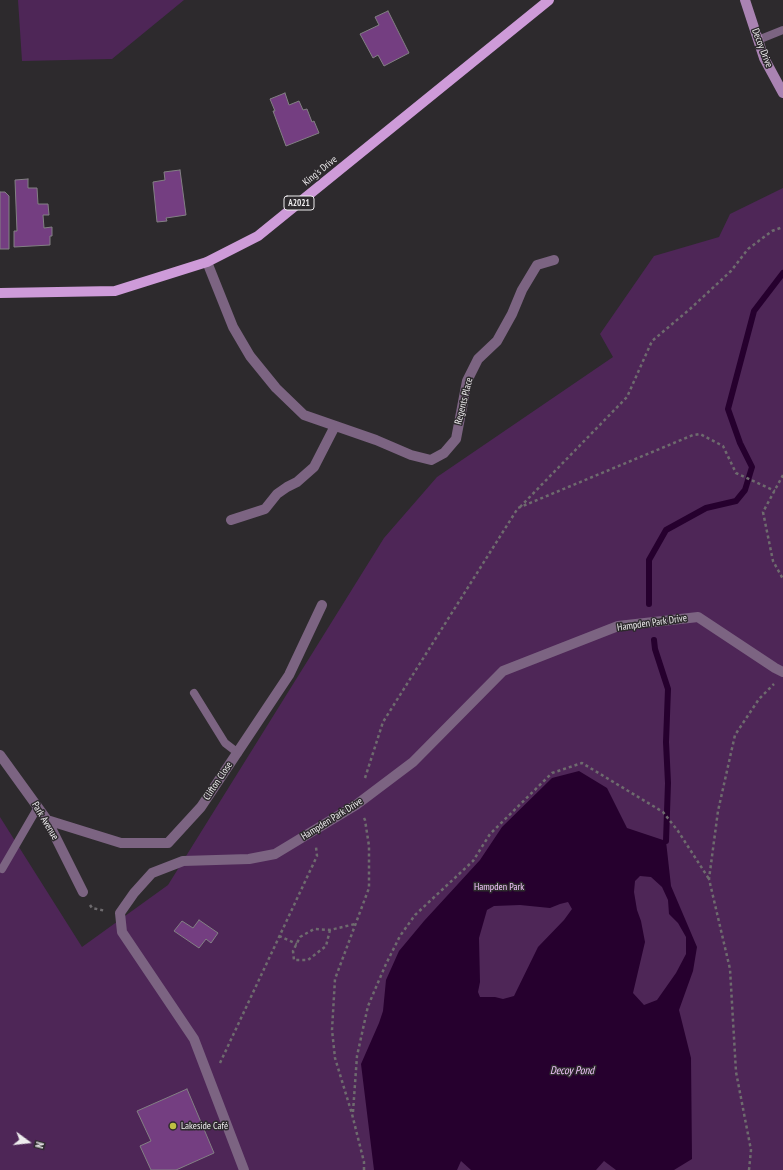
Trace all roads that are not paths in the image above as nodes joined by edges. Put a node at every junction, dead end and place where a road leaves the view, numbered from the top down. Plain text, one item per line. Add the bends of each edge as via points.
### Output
1 (549, 0) edge
2 (745, 0) edge
3 (783, 30) edge
4 (758, 40) junction
5 (783, 93) edge
6 (554, 260) dead end
7 (207, 262) junction
8 (0, 293) edge
9 (335, 426) junction
10 (231, 520) dead end
11 (322, 605) dead end
12 (781, 676) edge
13 (194, 693) dead end
14 (238, 753) junction
15 (0, 755) edge
16 (38, 807) junction
17 (47, 820) junction
18 (2, 868) dead end
19 (83, 892) road end
20 (244, 1170) edge

1 - 7 main road, King's Drive / A2021 via 258,236
2 - 4 street, Decoy Drive
3 - 4 lane
4 - 5 street, Decoy Drive via 764,58
6 - 9 street, Regents Place via 537,265 497,341 478,359 467,382 456,439 444,453 431,460
7 - 8 main road, King's Drive / A2021 via 115,291
7 - 9 street, Regents Place via 233,326 250,356 276,388 304,415
9 - 10 street via 314,468 277,494 265,509
11 - 14 street, Clifton Close via 290,676
12 - 20 street, Hampden Park Drive via 775,668 698,617 618,626 503,671 413,762 356,805 275,854 249,859 183,861 152,873 120,913 122,932 194,1039
13 - 14 lane via 225,743
14 - 17 street, Clifton Close via 201,807 168,843 121,843
15 - 16 street, Park Avenue
16 - 17 street, Park Avenue
16 - 18 lane
17 - 19 street, Park Avenue

